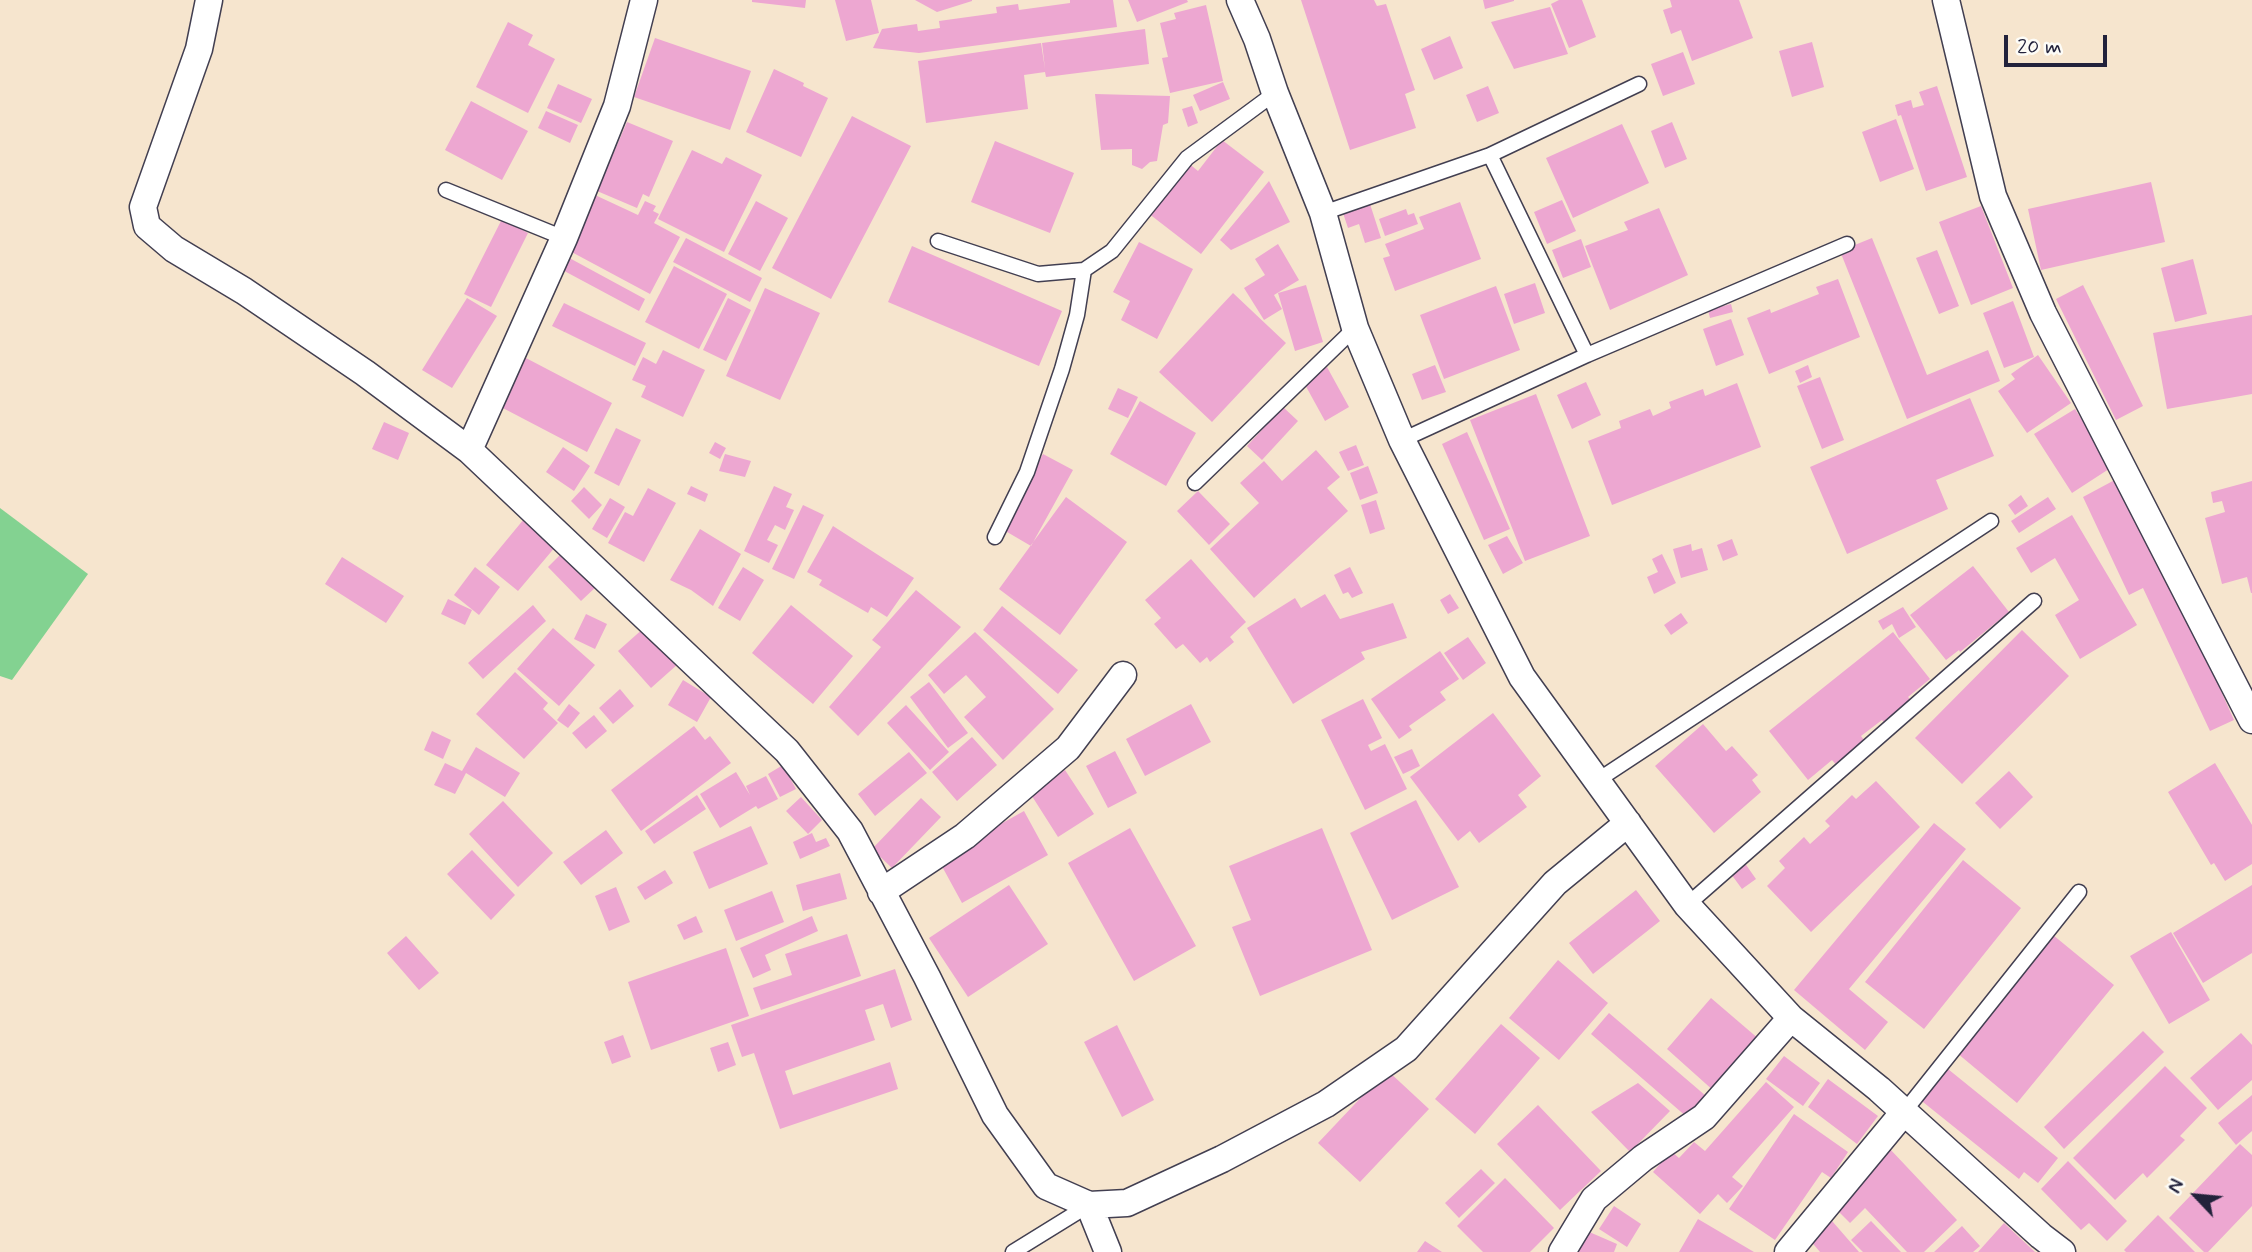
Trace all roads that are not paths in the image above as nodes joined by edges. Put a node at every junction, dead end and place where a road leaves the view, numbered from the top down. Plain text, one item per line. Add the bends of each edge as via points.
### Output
1 (209, 0) edge
2 (645, 0) edge
3 (1240, 0) edge
4 (1946, 0) edge
5 (1639, 83) dead end
6 (1275, 93) junction
7 (1490, 155) junction
8 (446, 190) dead end
9 (1323, 213) junction
10 (564, 238) junction
11 (938, 241) dead end
12 (1847, 244) dead end
13 (1084, 270) junction
14 (1355, 328) junction
15 (1587, 355) junction
16 (1402, 440) junction
17 (469, 450) junction
18 (1195, 483) dead end
19 (1991, 521) dead end
20 (995, 537) dead end
21 (2034, 601) dead end
22 (1123, 675) dead end
23 (2252, 720) edge
24 (1598, 780) junction
25 (1628, 823) junction
26 (881, 892) junction
27 (2079, 892) dead end
28 (1687, 905) junction
29 (1791, 1018) junction
30 (1904, 1112) junction
31 (1089, 1205) junction
32 (1013, 1252) edge
33 (1108, 1252) edge
34 (1562, 1252) edge
35 (1788, 1252) edge
36 (2062, 1252) edge

1 - 17 street via 199,49 143,207 147,226 174,249 365,373
2 - 10 street via 617,106
3 - 6 street
4 - 23 street via 1993,196 2043,313
5 - 7 lane
6 - 9 street
6 - 13 lane via 1187,158 1112,250
7 - 9 lane
7 - 15 lane
8 - 10 lane
9 - 14 street
10 - 17 street
11 - 13 lane via 1038,274
12 - 15 lane
13 - 20 lane via 1062,369 1027,472
14 - 16 street
14 - 18 lane
15 - 16 lane
16 - 24 street via 1522,677
17 - 26 street via 787,751 850,831
19 - 24 lane
21 - 28 lane
22 - 26 street via 1068,748 965,836
24 - 25 street
25 - 28 street
25 - 31 street via 1555,883 1406,1049 1326,1104 1222,1159 1127,1203
26 - 31 street via 995,1115 1046,1186
27 - 30 lane
28 - 29 street
29 - 30 street
29 - 34 street via 1704,1117 1643,1158 1594,1199
30 - 35 street
30 - 36 street
31 - 32 lane
31 - 33 street

